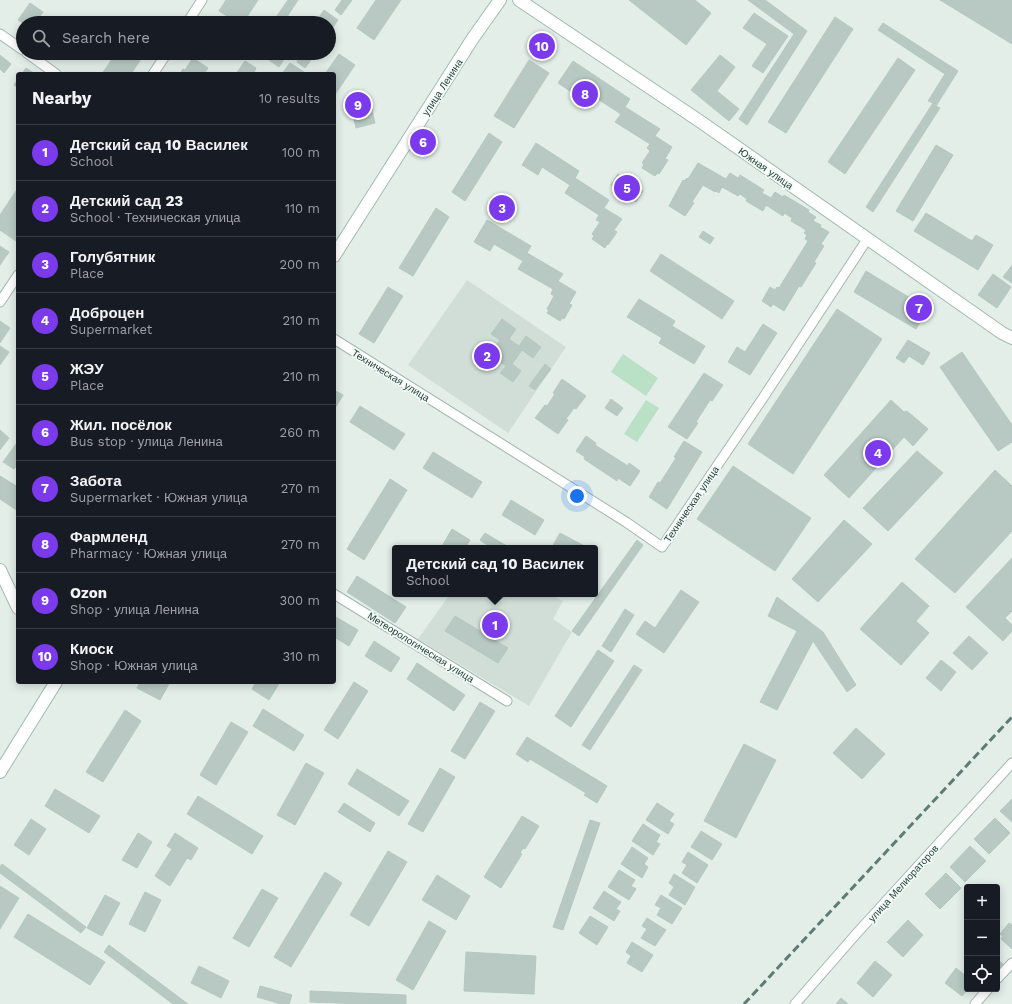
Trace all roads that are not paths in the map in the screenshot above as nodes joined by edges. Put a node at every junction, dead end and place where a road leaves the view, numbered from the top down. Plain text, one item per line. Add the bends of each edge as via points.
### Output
1 (202, 0) edge
2 (500, 0) edge
3 (519, 0) edge
4 (192, 16) edge
5 (0, 34) edge
6 (16, 45) edge
7 (37, 60) edge
8 (162, 60) edge
9 (53, 72) edge
10 (154, 72) edge
11 (868, 238) junction
12 (336, 253) edge
13 (16, 278) edge
14 (0, 302) edge
15 (1012, 338) edge
16 (336, 340) edge
17 (0, 570) edge
18 (336, 595) edge
19 (16, 604) edge
20 (47, 684) edge
21 (55, 684) edge
22 (46, 697) junction
23 (507, 700) dead end
24 (1012, 763) edge
25 (0, 772) edge
26 (1012, 963) edge
27 (1000, 976) edge
28 (985, 992) edge
29 (795, 1004) edge
30 (975, 1004) edge

1 - 4 street
2 - 12 street, улица Ленина
3 - 11 street, Южная улица
5 - 6 street
7 - 9 street
8 - 10 street
11 - 15 street, Южная улица
11 - 16 street, Техническая улица via 662,547
13 - 14 street
17 - 19 street
18 - 23 street, Метеорологическая улица
20 - 22 street
21 - 22 street
22 - 25 street
24 - 29 street, улица Мелиораторов
26 - 27 street
28 - 30 street

